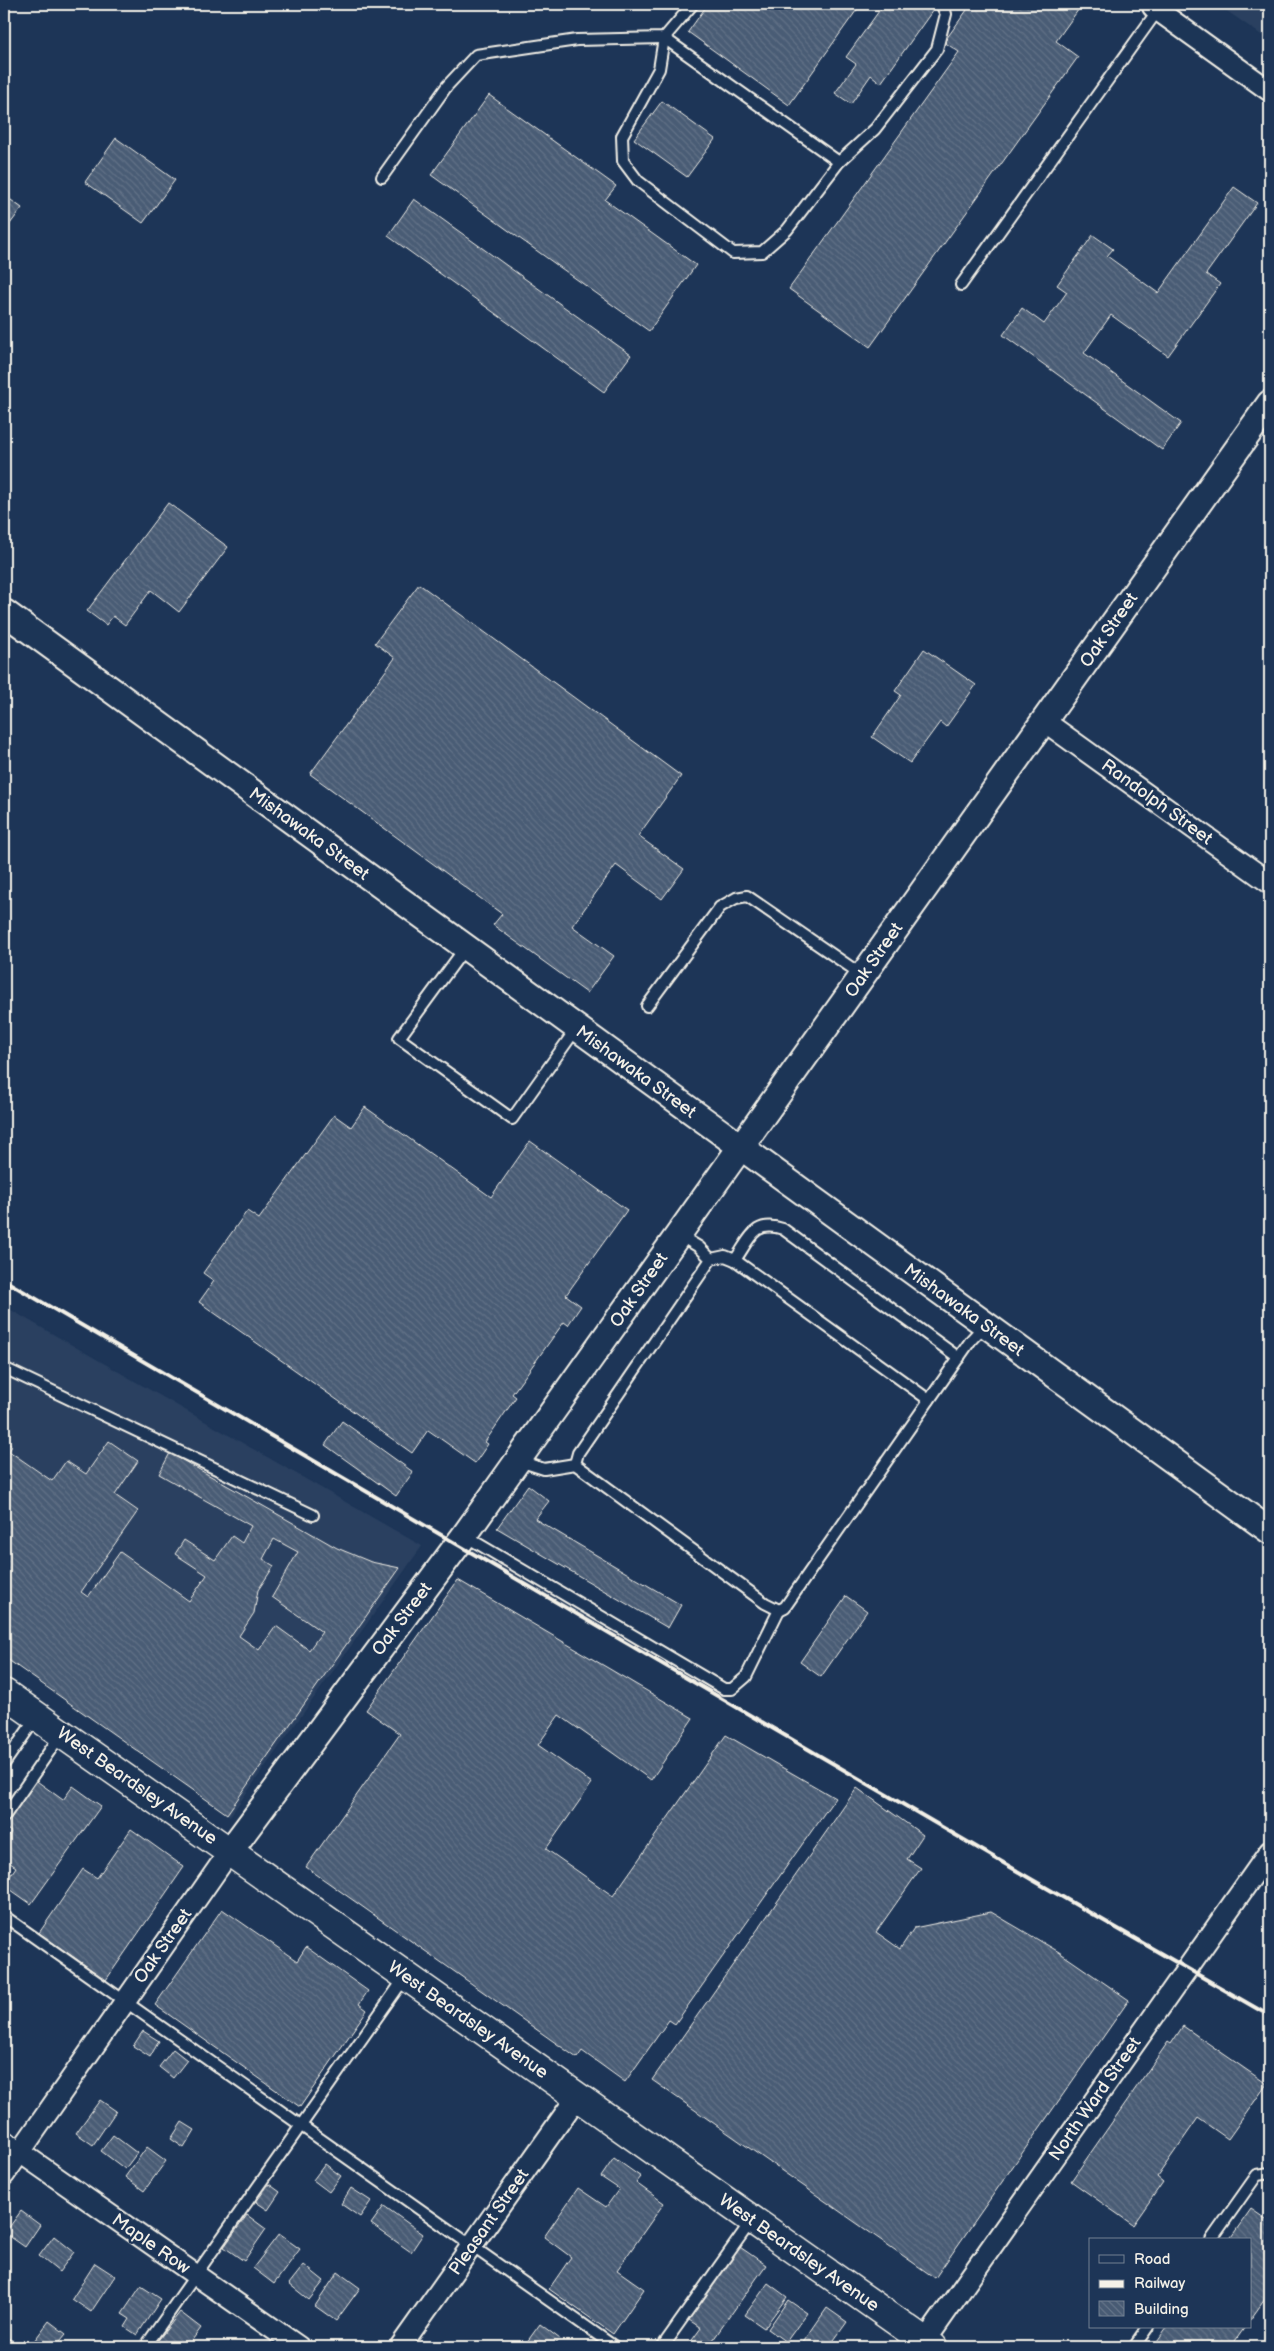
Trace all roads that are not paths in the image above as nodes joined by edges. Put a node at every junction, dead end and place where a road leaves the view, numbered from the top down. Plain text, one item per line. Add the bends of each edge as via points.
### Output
1 (693, 4) edge
2 (941, 4) edge
3 (1153, 7) edge
4 (664, 38) junction
5 (1270, 92) edge
6 (839, 162) junction
7 (382, 177) dead end
8 (961, 285) dead end
9 (1270, 403) edge
10 (4, 612) edge
11 (1044, 721) junction
12 (1270, 883) edge
13 (465, 948) junction
14 (863, 976) junction
15 (647, 1006) dead end
16 (576, 1029) junction
17 (740, 1148) junction
18 (678, 1234) junction
19 (711, 1259) junction
20 (735, 1260) junction
21 (985, 1324) junction
22 (959, 1358) junction
23 (4, 1368) edge
24 (929, 1400) junction
25 (518, 1461) junction
26 (575, 1464) junction
27 (313, 1515) dead end
28 (1270, 1531) edge
29 (464, 1536) junction
30 (778, 1610) junction
31 (4, 1693) edge
32 (37, 1716) junction
33 (62, 1733) junction
34 (4, 1744) edge
35 (13, 1750) junction
36 (4, 1764) edge
37 (4, 1817) edge
38 (230, 1851) junction
39 (1270, 1851) edge
40 (4, 1916) edge
41 (406, 1976) junction
42 (124, 2001) junction
43 (577, 2097) junction
44 (300, 2125) junction
45 (12, 2147) edge
46 (1270, 2173) edge
47 (4, 2175) edge
48 (752, 2220) junction
49 (1212, 2238) edge
50 (472, 2246) junction
51 (195, 2275) junction
52 (1147, 2328) edge
53 (4, 2342) edge
54 (926, 2345) edge
55 (10, 2347) edge
56 (145, 2347) edge
57 (299, 2347) edge
58 (400, 2347) edge
59 (615, 2347) edge
60 (662, 2347) edge
61 (1134, 2347) edge

1 - 4 lane
2 - 6 lane via 946,14 936,49 875,129
3 - 5 street
3 - 8 lane
4 - 6 lane
4 - 6 lane via 659,70 622,136 623,160 638,181 733,253 762,252 787,230
4 - 7 lane via 577,40 476,55 447,86
9 - 11 street, Oak Street
10 - 13 street, Mishawaka Street
11 - 12 street, Randolph Street
11 - 14 street, Oak Street
13 - 16 street, Mishawaka Street
13 - 16 lane via 399,1038 512,1119
14 - 15 lane via 746,896 720,907
14 - 17 street, Oak Street
16 - 17 street, Mishawaka Street
17 - 18 street, Oak Street
17 - 21 street, Mishawaka Street
18 - 19 lane via 700,1247
18 - 25 street, Oak Street
19 - 20 lane via 726,1256
19 - 26 lane via 578,1453
20 - 22 lane via 758,1228 769,1224 782,1229
20 - 24 lane
21 - 22 lane
21 - 28 street, Mishawaka Street
22 - 24 lane
23 - 27 lane
24 - 30 lane via 785,1607
25 - 26 lane via 544,1469
25 - 29 street, Oak Street
26 - 30 lane
29 - 30 lane via 724,1689 732,1689 746,1677
29 - 38 street, Oak Street
31 - 32 main road, West Beardsley Avenue
32 - 33 main road, West Beardsley Avenue
32 - 35 lane
33 - 37 lane
33 - 38 main road, West Beardsley Avenue
34 - 35 lane
35 - 36 lane
38 - 41 main road, West Beardsley Avenue
38 - 42 street, Oak Street
39 - 54 street, North Ward Street
40 - 42 lane
41 - 43 main road, West Beardsley Avenue
41 - 44 lane
42 - 44 lane
42 - 45 street, Oak Street
43 - 48 main road, West Beardsley Avenue
43 - 50 street, Pleasant Street
44 - 50 lane
44 - 51 lane
45 - 47 street, Oak Street
45 - 51 street, Maple Row
46 - 49 lane via 1257,2175
48 - 54 main road, West Beardsley Avenue
48 - 60 lane
50 - 58 street, Pleasant Street
50 - 59 lane
51 - 56 lane
51 - 57 street, Maple Row
52 - 61 lane
53 - 55 lane

